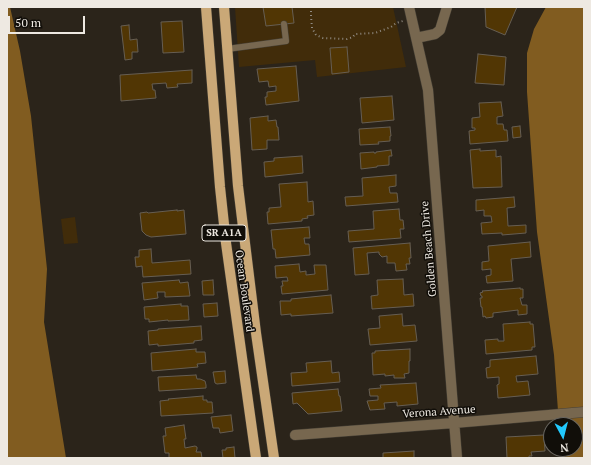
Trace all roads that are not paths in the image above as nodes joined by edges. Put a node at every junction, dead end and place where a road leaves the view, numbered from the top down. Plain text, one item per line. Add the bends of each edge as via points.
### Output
1 (206, 7) edge
2 (224, 7) edge
3 (409, 7) edge
4 (447, 7) edge
5 (284, 24) dead end
6 (416, 38) junction
7 (227, 49) junction
8 (584, 412) edge
9 (454, 424) junction
10 (295, 434) dead end
11 (270, 436) junction
12 (253, 438) junction
13 (256, 458) edge
14 (274, 458) edge
15 (457, 458) edge

1 - 12 main road, Ocean Boulevard / SR A1A via 226,243
2 - 7 main road, Ocean Boulevard / SR A1A
3 - 6 street, Golden Beach Drive
4 - 6 street via 440,30 435,34
5 - 7 lane via 286,41
6 - 9 street, Golden Beach Drive via 428,90
7 - 11 main road, Ocean Boulevard / SR A1A via 238,186
8 - 9 street, Verona Avenue
9 - 10 street, Verona Avenue
9 - 15 street, Golden Beach Drive
11 - 12 main road
11 - 14 main road, Ocean Boulevard / SR A1A
12 - 13 main road, Ocean Boulevard / SR A1A

